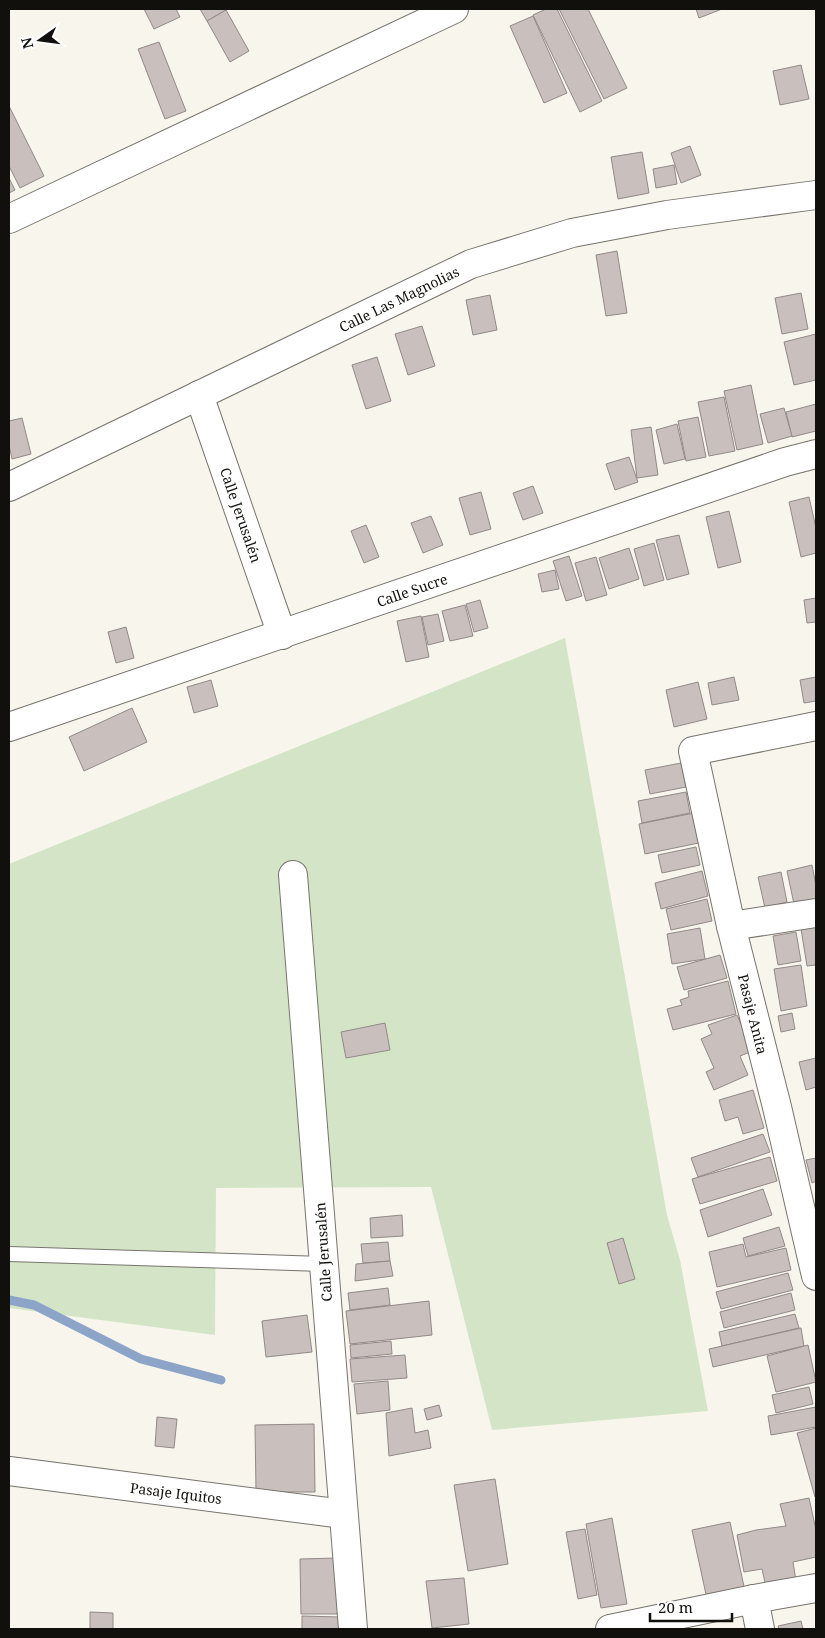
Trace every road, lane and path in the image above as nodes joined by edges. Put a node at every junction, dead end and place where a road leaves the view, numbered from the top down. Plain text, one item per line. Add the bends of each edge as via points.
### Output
1 (454, 9) edge
2 (816, 195) edge
3 (9, 219) edge
4 (199, 395) junction
5 (816, 454) edge
6 (9, 487) edge
7 (282, 635) junction
8 (816, 726) edge
9 (9, 727) edge
10 (293, 875) dead end
11 (816, 913) edge
12 (731, 926) junction
13 (9, 1254) edge
14 (324, 1264) junction
15 (816, 1276) edge
16 (9, 1471) edge
17 (343, 1514) junction
18 (816, 1588) edge
19 (754, 1599) junction
20 (353, 1629) edge
21 (610, 1629) edge
22 (760, 1629) edge

1 - 3 street
2 - 4 street, Calle Las Magnolias via 667,216 572,234 471,264
4 - 6 street, Calle Las Magnolias
4 - 7 street, Calle Jerusalén
5 - 7 street, Calle Sucre
7 - 9 street, Calle Sucre
8 - 12 street, Pasaje Anita via 693,751
10 - 14 street, Calle Jerusalén
11 - 12 street
12 - 15 street, Pasaje Anita
13 - 14 lane
14 - 17 street, Calle Jerusalén
16 - 17 street, Pasaje Iquitos
17 - 20 street, Calle Jerusalén
18 - 19 street
19 - 21 street
19 - 22 street

